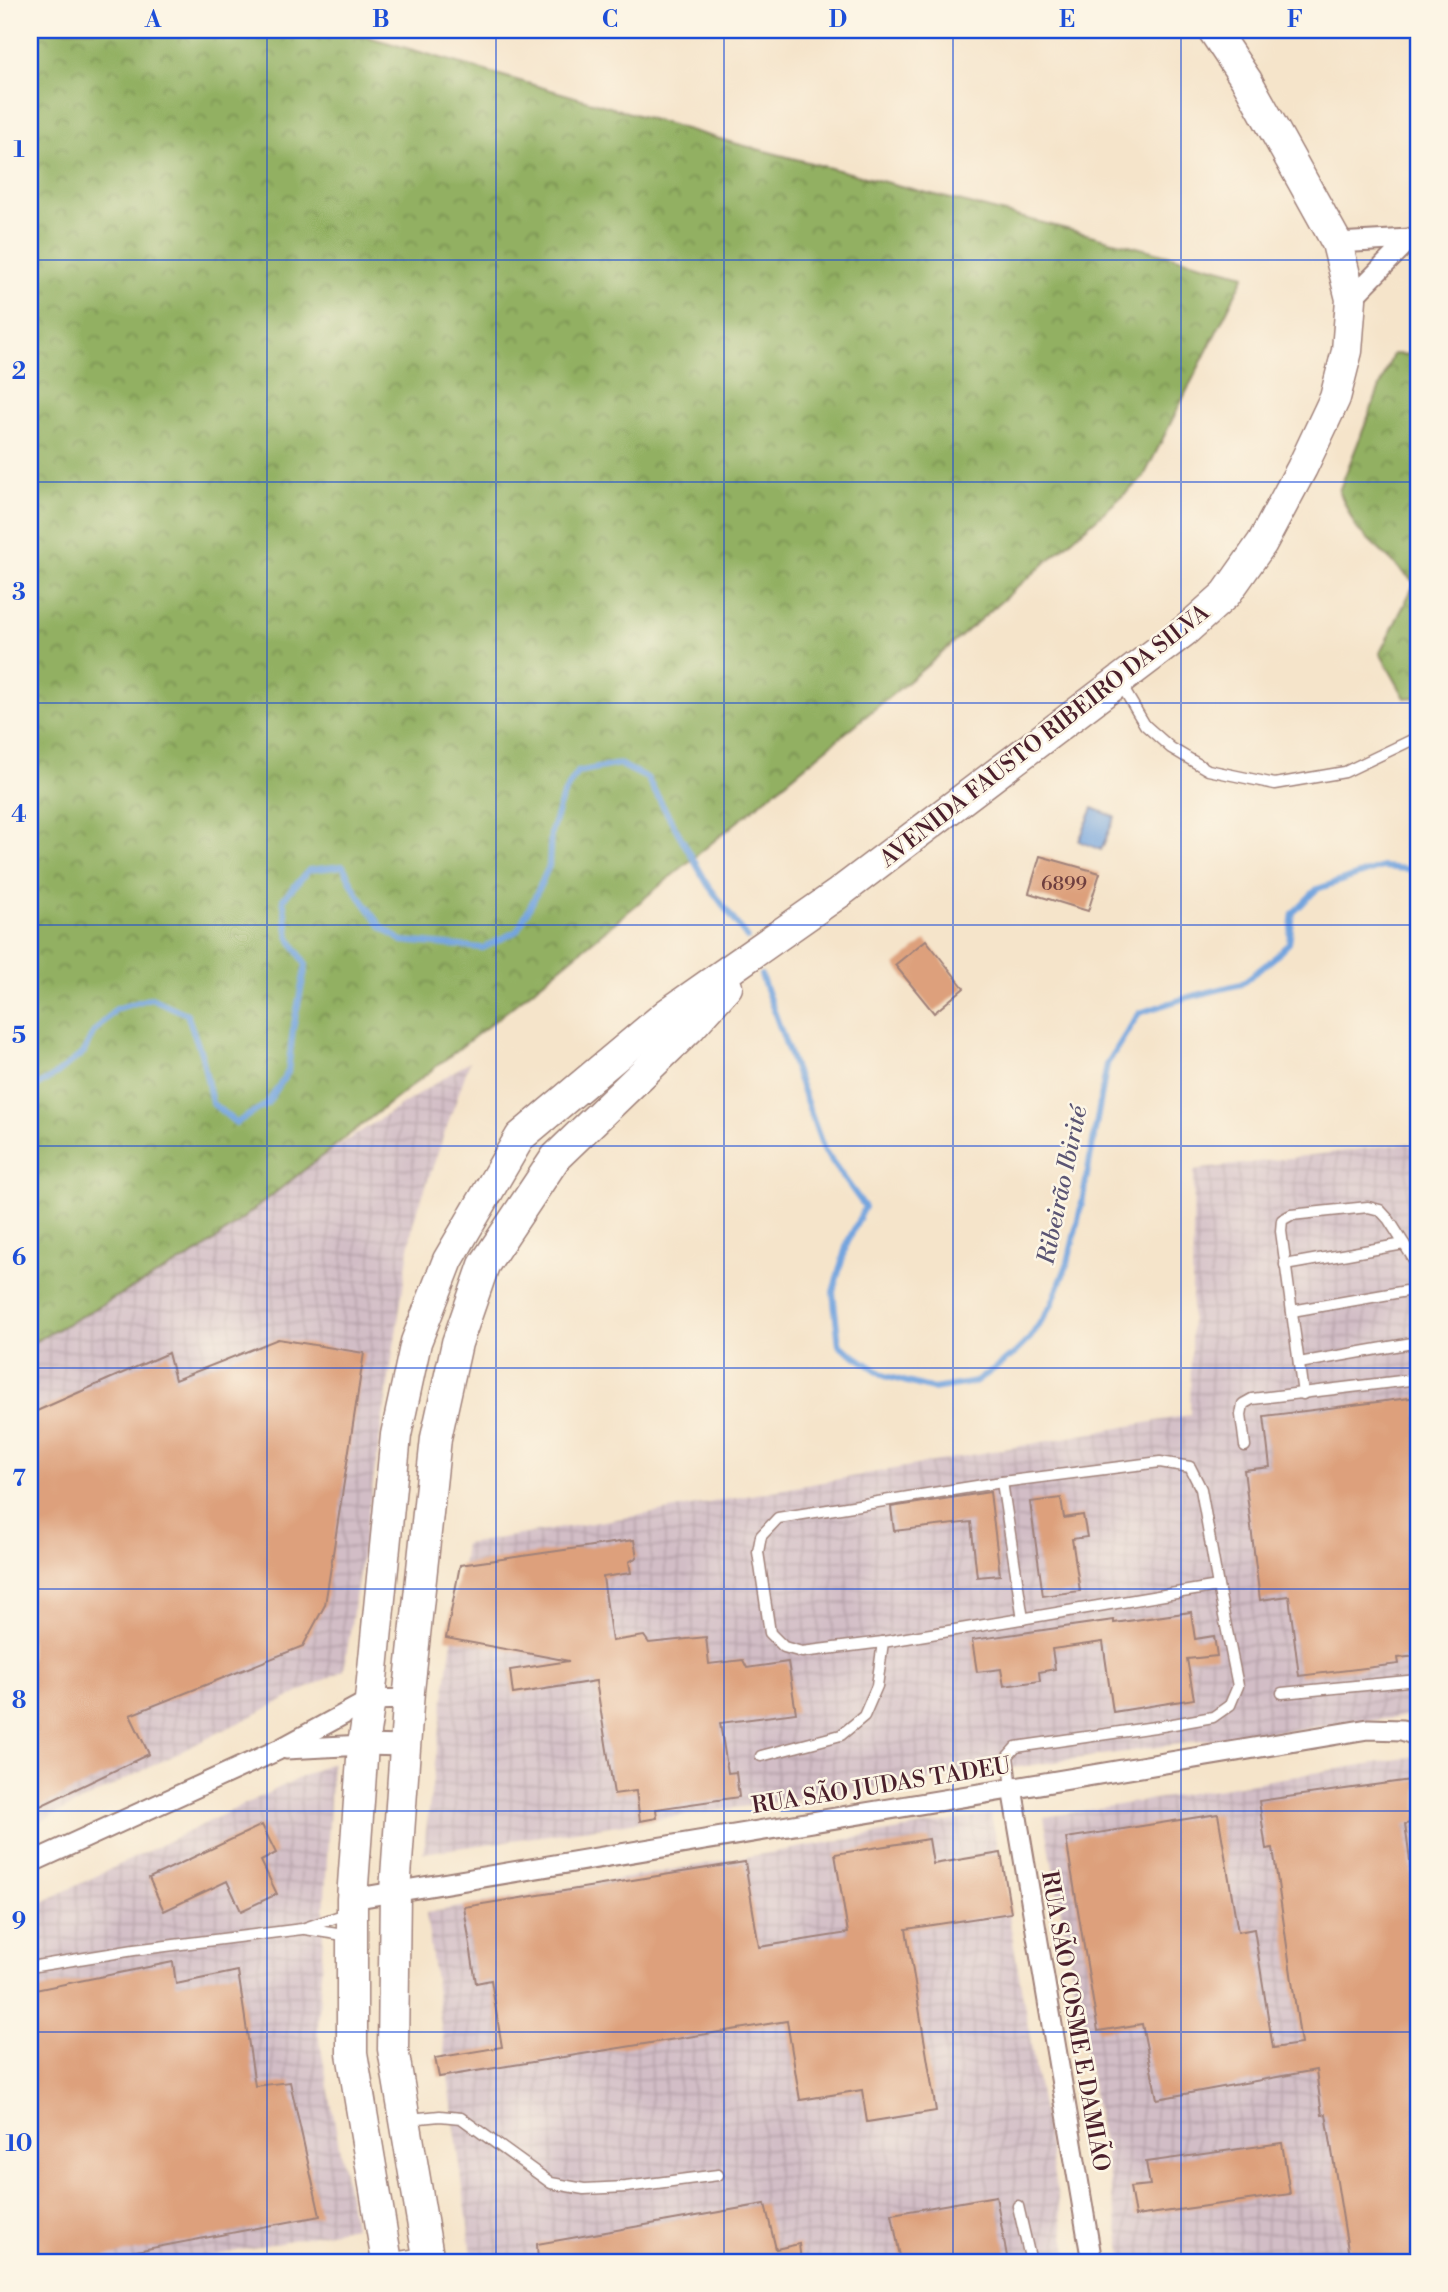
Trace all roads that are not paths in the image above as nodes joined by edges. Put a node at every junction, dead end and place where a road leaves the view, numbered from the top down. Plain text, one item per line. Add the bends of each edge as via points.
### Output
1 (1213, 30) edge
2 (1414, 237) edge
3 (1336, 243) junction
4 (1352, 299) junction
5 (1119, 683) junction
6 (1418, 737) edge
7 (760, 950) junction
8 (520, 1137) junction
9 (556, 1157) junction
10 (1404, 1244) junction
11 (1285, 1265) junction
12 (1418, 1266) edge
13 (1418, 1289) edge
14 (1292, 1311) junction
15 (1418, 1342) edge
16 (1299, 1363) junction
17 (1418, 1379) edge
18 (1303, 1394) junction
19 (1245, 1446) dead end
20 (1002, 1482) junction
21 (1218, 1586) junction
22 (1023, 1619) junction
23 (883, 1642) junction
24 (1418, 1680) edge
25 (1282, 1693) dead end
26 (408, 1699) junction
27 (370, 1700) junction
28 (1418, 1736) edge
29 (363, 1745) junction
30 (405, 1746) junction
31 (278, 1750) junction
32 (761, 1756) dead end
33 (1012, 1788) junction
34 (30, 1863) edge
35 (395, 1891) junction
36 (352, 1915) junction
37 (302, 1929) junction
38 (30, 1967) edge
39 (393, 2049) junction
40 (352, 2053) junction
41 (405, 2120) junction
42 (718, 2175) dead end
43 (1018, 2206) dead end
44 (428, 2258) edge
45 (382, 2261) edge
46 (1031, 2262) edge
47 (1092, 2262) edge

1 - 3 main road, AVENIDA FAUSTO RIBEIRO DA SILVA via 1247,80
2 - 3 street
2 - 4 street
3 - 4 main road, AVENIDA FAUSTO RIBEIRO DA SILVA
4 - 5 main road, AVENIDA FAUSTO RIBEIRO DA SILVA via 1347,351 1335,398 1262,543 1226,594
5 - 6 lane via 1145,725 1171,748 1208,770 1275,784 1345,772
5 - 7 main road, AVENIDA FAUSTO RIBEIRO DA SILVA
7 - 8 main road via 668,1013
7 - 9 main road via 691,1027
8 - 9 main road
8 - 27 main road via 448,1260 416,1342 396,1435
9 - 26 main road via 484,1265 457,1343 436,1438
10 - 11 lane
10 - 11 lane via 1380,1210 1368,1207 1291,1215 1282,1220
10 - 12 lane
11 - 14 lane
13 - 14 lane
14 - 16 lane
15 - 16 lane
16 - 18 lane
17 - 18 lane
18 - 19 lane via 1243,1404
20 - 21 lane via 1160,1462 1190,1467 1201,1489
20 - 22 lane
20 - 23 lane via 778,1518 761,1536 758,1552 770,1633 783,1647 802,1652
21 - 22 lane
21 - 33 lane via 1238,1686 1230,1705 1213,1717 1016,1747 1008,1756
22 - 23 lane
23 - 32 lane via 877,1686 864,1716 841,1735
24 - 25 lane
26 - 27 street
26 - 30 main road
27 - 29 main road
27 - 31 street
28 - 33 street, RUA SÃO JUDAS TADEU via 1402,1730 1368,1729
29 - 30 street
29 - 31 street
29 - 36 main road
30 - 35 main road
31 - 34 street
33 - 35 street, RUA SÃO JUDAS TADEU
33 - 47 street, RUA SÃO COSME E DAMIÃO
35 - 36 street, RUA SÃO JUDAS TADEU
35 - 39 main road
36 - 37 lane
36 - 37 lane
36 - 40 main road
37 - 38 lane
39 - 40 main road
39 - 41 main road
40 - 45 main road
41 - 42 lane via 461,2118 551,2183 584,2189
41 - 44 main road
43 - 46 lane
44 - 45 lane

